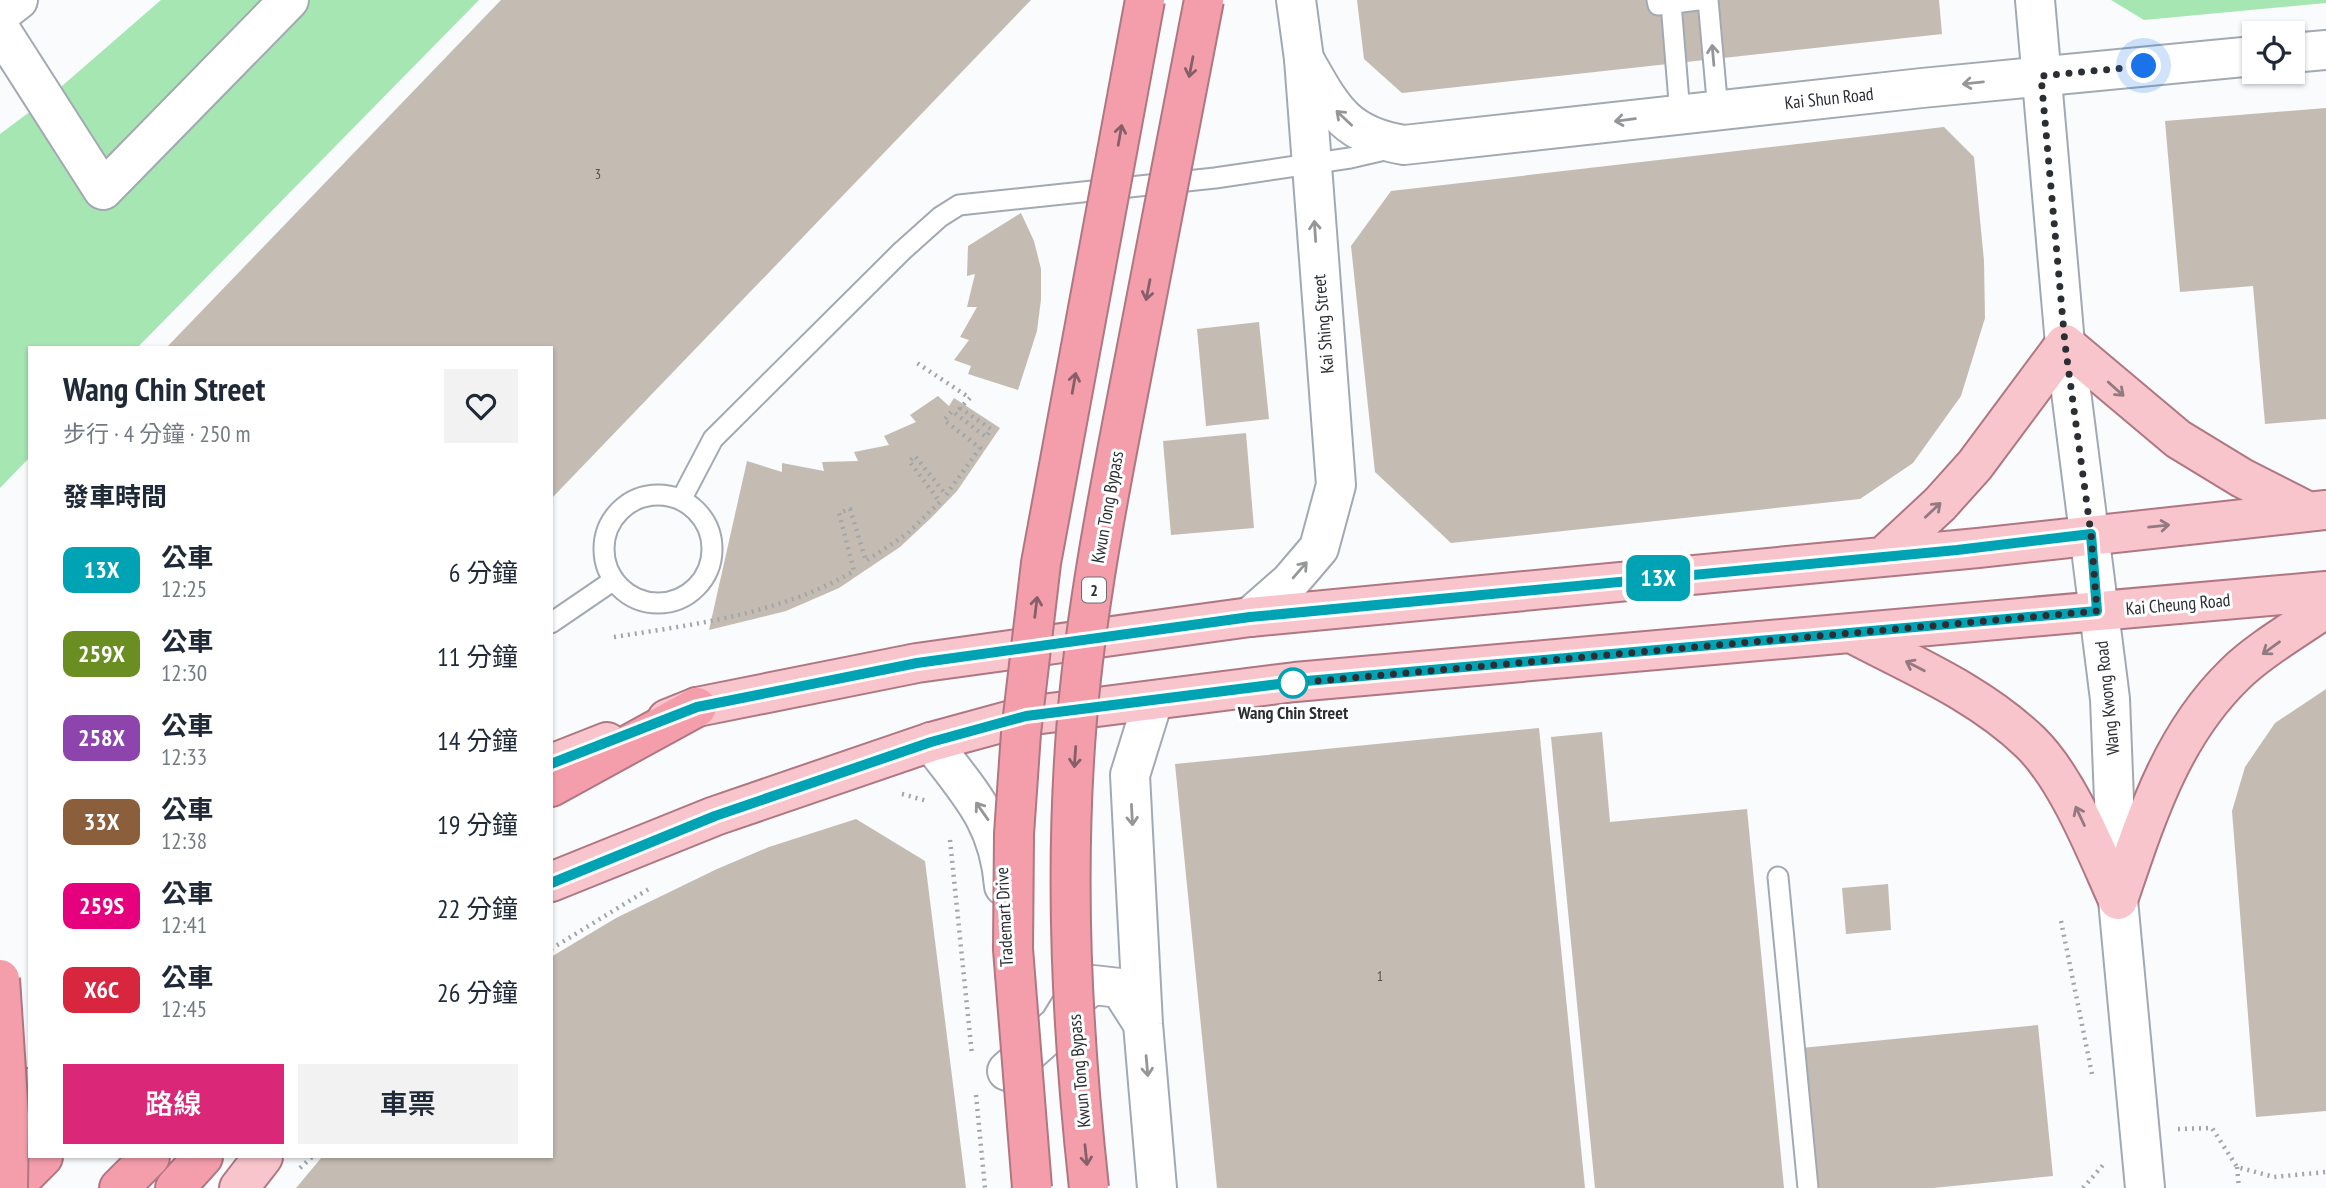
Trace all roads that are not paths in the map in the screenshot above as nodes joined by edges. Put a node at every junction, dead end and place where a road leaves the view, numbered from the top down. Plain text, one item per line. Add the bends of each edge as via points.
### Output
1 (18, 0) edge
2 (289, 0) edge
3 (1145, 0) edge
4 (1204, 0) edge
5 (1296, 0) edge
6 (1698, 0) edge
7 (1708, 0) edge
8 (2035, 0) edge
9 (1664, 2) edge
10 (0, 14) edge
11 (0, 29) edge
12 (2326, 50) edge
13 (2305, 52) edge
14 (2242, 57) edge
15 (1304, 58) junction
16 (2041, 76) junction
17 (1718, 110) junction
18 (1680, 114) junction
19 (1404, 145) junction
20 (1310, 164) junction
21 (2065, 344) junction
22 (681, 500) junction
23 (2317, 511) edge
24 (2091, 534) junction
25 (1883, 557) junction
26 (614, 580) junction
27 (2326, 591) edge
28 (2326, 608) edge
29 (2097, 611) junction
30 (1250, 617) junction
31 (553, 622) edge
32 (1853, 634) junction
33 (1153, 701) junction
34 (697, 707) junction
35 (931, 742) junction
36 (553, 763) edge
37 (553, 786) edge
38 (1778, 877) dead end
39 (553, 882) edge
40 (2118, 900) junction
41 (0, 979) edge
42 (1143, 1024) junction
43 (991, 1077) junction
44 (28, 1090) edge
45 (0, 1113) edge
46 (42, 1158) edge
47 (149, 1158) edge
48 (202, 1158) edge
49 (262, 1158) edge
50 (10, 1188) edge
51 (119, 1188) edge
52 (175, 1188) edge
53 (239, 1188) edge
54 (1022, 1188) edge
55 (1032, 1188) edge
56 (1090, 1188) edge
57 (1157, 1188) edge
58 (1808, 1188) edge
59 (2145, 1188) edge

1 - 10 street
2 - 11 street via 103,190
55 -> 3 highway, bridge via 1013,949 1021,733 1041,564
4 -> 56 highway, Kwun Tong Bypass / 2, bridge via 1112,477 1077,718 1070,944
5 - 15 street, Kai Shing Street
6 - 9 lane
17 -> 7 lane
8 - 16 street, Wang Kwong Road
9 - 18 lane
12 - 13 street
14 - 16 street, Kai Shun Road
19 -> 15 street, Kai Shun Road via 1373,140 1338,114
15 - 20 street, Kai Shing Street
16 -> 17 street, Kai Shun Road
16 - 21 street, Wang Kwong Road
17 - 18 street, Kai Shun Road
18 -> 19 street, Kai Shun Road
19 - 20 lane, Kai Shun Road
20 - 22 lane, Kai Shun Road via 959,205 902,251 713,439
30 -> 20 street, Kai Shing Street via 1290,582 1319,548 1336,485
21 -> 23 main road via 2178,439 2242,478
21 - 24 street, Wang Kwong Road
25 -> 21 main road via 1975,465
22 - 26 lane via 646,496 616,515 604,547
22 - 26 lane via 707,524 712,559 706,576 694,590 661,603 626,593
24 -> 23 main road
24 - 25 main road
24 - 29 street, Wang Kwong Road
25 - 30 main road
26 - 31 lane
27 - 29 main road, Kai Cheung Road
28 -> 40 main road via 2235,673 2179,743 2149,807
29 - 32 main road, Kai Cheung Road
29 - 40 street, Wang Kwong Road via 2113,730
30 - 34 main road via 917,663
32 - 33 main road, Kai Cheung Road via 1295,682
40 -> 32 main road via 2074,804 2032,743 1976,697
33 - 35 main road, Kai Cheung Road via 1026,716
33 -> 42 street via 1130,775
34 - 36 main road
34 - 37 highway
35 - 39 main road, Kai Cheung Road via 715,816
43 -> 35 street, Trademart Drive via 1003,866 992,825
38 - 58 lane
40 - 59 street, Wang Kwong Road
41 - 50 highway, bridge
42 - 43 street via 1121,988 1093,985 1076,998 1059,1025
42 -> 57 street
43 - 54 street, Trademart Drive
44 - 45 main road
46 - 50 highway
47 - 51 highway
48 - 52 highway
49 - 53 main road

